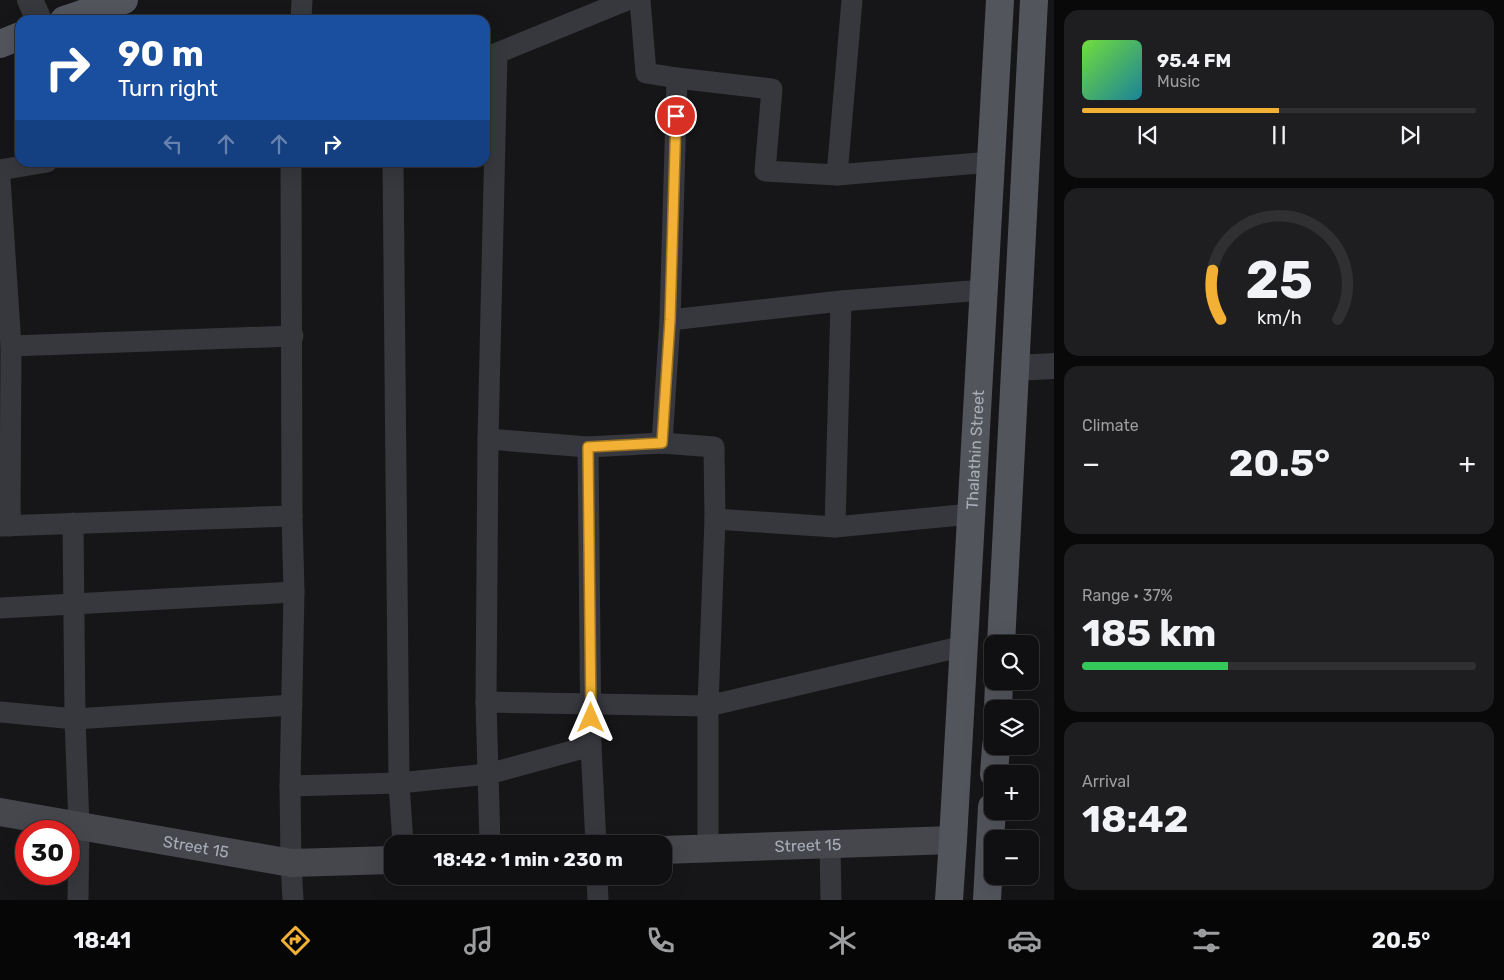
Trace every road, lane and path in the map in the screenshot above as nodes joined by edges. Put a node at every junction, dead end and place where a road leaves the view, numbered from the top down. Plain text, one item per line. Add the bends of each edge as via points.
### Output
1 (30, 0) edge
2 (124, 0) edge
3 (302, 0) edge
4 (627, 0) edge
5 (640, 0) edge
6 (852, 0) edge
7 (1000, 0) edge
8 (1034, 0) edge
9 (37, 15) edge
10 (79, 15) edge
11 (301, 15) edge
12 (15, 38) edge
13 (0, 44) edge
14 (491, 56) edge
15 (677, 78) junction
16 (991, 162) junction
17 (18, 167) edge
18 (292, 167) edge
19 (393, 167) edge
20 (0, 170) edge
21 (837, 175) junction
22 (0, 179) edge
23 (984, 290) junction
24 (841, 301) junction
25 (670, 320) junction
26 (293, 336) junction
27 (11, 346) junction
28 (1054, 366) edge
29 (1015, 368) junction
30 (488, 439) junction
31 (662, 443) junction
32 (588, 447) junction
33 (971, 514) junction
34 (292, 516) junction
35 (716, 519) junction
36 (73, 523) junction
37 (5, 526) edge
38 (835, 527) junction
39 (294, 592) junction
40 (75, 605) junction
41 (0, 608) edge
42 (1001, 635) edge
43 (964, 646) junction
44 (486, 702) junction
45 (591, 704) junction
46 (292, 705) junction
47 (708, 706) junction
48 (0, 712) edge
49 (75, 719) junction
50 (591, 746) junction
51 (488, 774) junction
52 (398, 783) junction
53 (290, 786) junction
54 (0, 812) edge
55 (45, 820) edge
56 (79, 820) edge
57 (991, 820) edge
58 (80, 826) edge
59 (402, 835) edge
60 (490, 835) edge
61 (596, 835) edge
62 (953, 840) junction
63 (830, 845) junction
64 (708, 849) junction
65 (672, 850) edge
66 (384, 860) edge
67 (290, 863) junction
68 (78, 885) edge
69 (597, 885) edge
70 (78, 900) edge
71 (292, 900) edge
72 (598, 900) edge
73 (831, 900) edge
74 (948, 900) edge
75 (987, 900) edge

1 - 9 street
2 - 10 main road
3 - 11 street
4 - 14 street
5 - 15 street via 646,73
6 - 21 street
7 - 16 main road, Thalathin Street
8 - 29 main road
12 - 13 main road
14 - 30 street
15 - 21 street via 772,90 765,171
15 - 25 street
16 - 21 street
16 - 23 main road, Thalathin Street
17 - 20 street
18 - 26 street
19 - 52 street
22 - 27 street
23 - 24 street
23 - 33 main road, Thalathin Street
24 - 25 street
24 - 38 street
25 - 31 street
26 - 27 street
26 - 34 street
27 - 37 street
28 - 29 street
29 - 42 main road
30 - 32 street
30 - 44 street
31 - 32 street
31 - 35 street via 714,446
32 - 45 street
33 - 38 street
33 - 43 main road, Thalathin Street
34 - 36 street
34 - 39 street
35 - 38 street
35 - 47 street
36 - 37 street
36 - 40 street
39 - 40 street
39 - 46 street
40 - 41 street
40 - 49 street
43 - 47 street
43 - 62 main road, Thalathin Street
44 - 45 street
44 - 51 street
45 - 47 street
45 - 50 street
46 - 49 street
46 - 53 street
47 - 64 street
48 - 49 street
49 - 56 street
50 - 51 street
50 - 61 street
51 - 52 street
51 - 60 street
52 - 53 street
52 - 59 street
53 - 67 street
54 - 55 main road, Street 15
57 - 75 main road
58 - 67 main road, Street 15
62 - 63 main road, Street 15
62 - 74 main road, Thalathin Street
63 - 64 main road, Street 15
63 - 73 street
64 - 65 main road, Street 15
66 - 67 main road, Street 15
67 - 71 street
68 - 70 street
69 - 72 street

